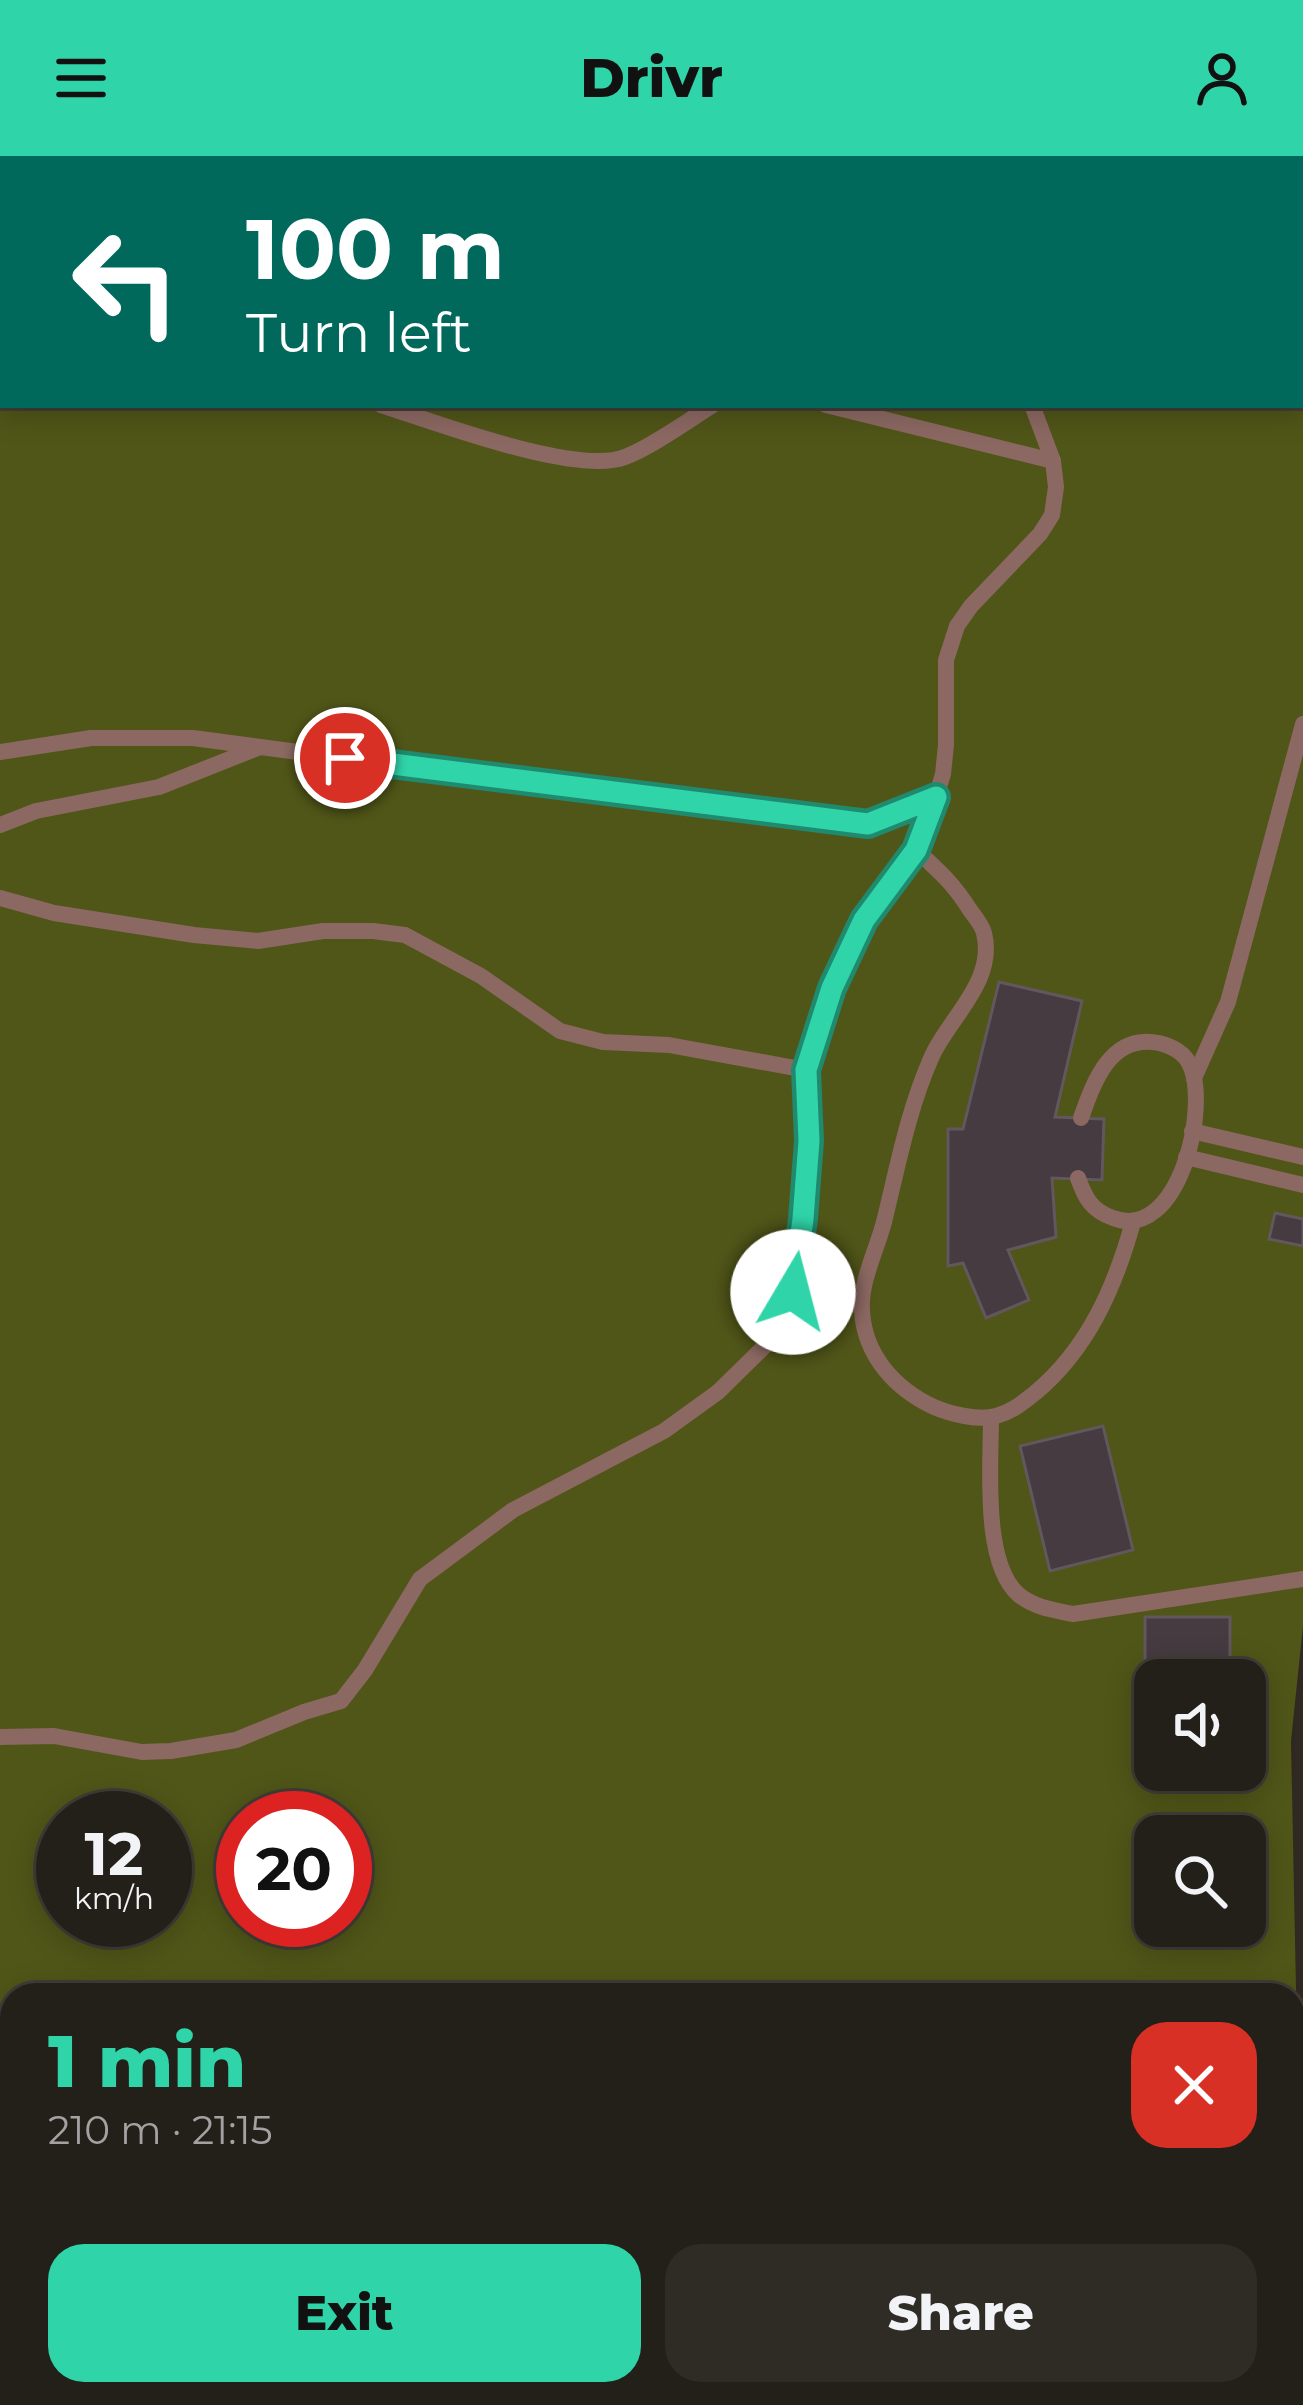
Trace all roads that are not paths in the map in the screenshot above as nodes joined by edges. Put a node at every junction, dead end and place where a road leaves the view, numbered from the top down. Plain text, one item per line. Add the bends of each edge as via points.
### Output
1 (392, 408) edge
2 (708, 408) edge
3 (838, 408) edge
4 (1033, 408) edge
5 (1053, 461) junction
6 (1303, 724) edge
7 (261, 747) junction
8 (0, 752) edge
9 (936, 797) junction
10 (0, 825) edge
11 (916, 850) junction
12 (0, 898) edge
13 (806, 1070) junction
14 (1194, 1078) junction
15 (1081, 1118) dead end
16 (1192, 1131) junction
17 (1186, 1157) junction
18 (1303, 1157) edge
19 (1078, 1178) dead end
20 (1303, 1185) edge
21 (1133, 1222) junction
22 (793, 1292) junction
23 (861, 1305) junction
24 (991, 1418) junction
25 (1303, 1579) edge
26 (0, 1737) edge

1 - 2 lane via 584,460 623,459
3 - 5 lane
4 - 5 lane
5 - 9 lane via 1052,515 957,626 946,660 946,745
6 - 14 lane via 1228,1002
7 - 8 lane via 91,738
7 - 9 lane via 868,824
7 - 10 lane via 159,787
9 - 11 lane
11 - 13 lane via 864,920
11 - 23 lane via 956,886 984,931 986,962 910,1111
12 - 13 lane via 258,941 323,932 405,935 560,1031
13 - 22 lane via 809,1141
14 - 15 lane via 1182,1052 1136,1041 1102,1069
14 - 16 lane
16 - 17 lane
16 - 18 lane
17 - 20 lane
17 - 21 lane via 1168,1199
19 - 21 lane via 1098,1210
21 - 24 lane via 1084,1340 1027,1399
22 - 23 lane
22 - 26 lane via 771,1340 718,1392 664,1431 513,1510 420,1579 340,1701 236,1740 170,1751
23 - 24 lane via 882,1369 911,1396
24 - 25 lane via 999,1569 1042,1609 1073,1613

